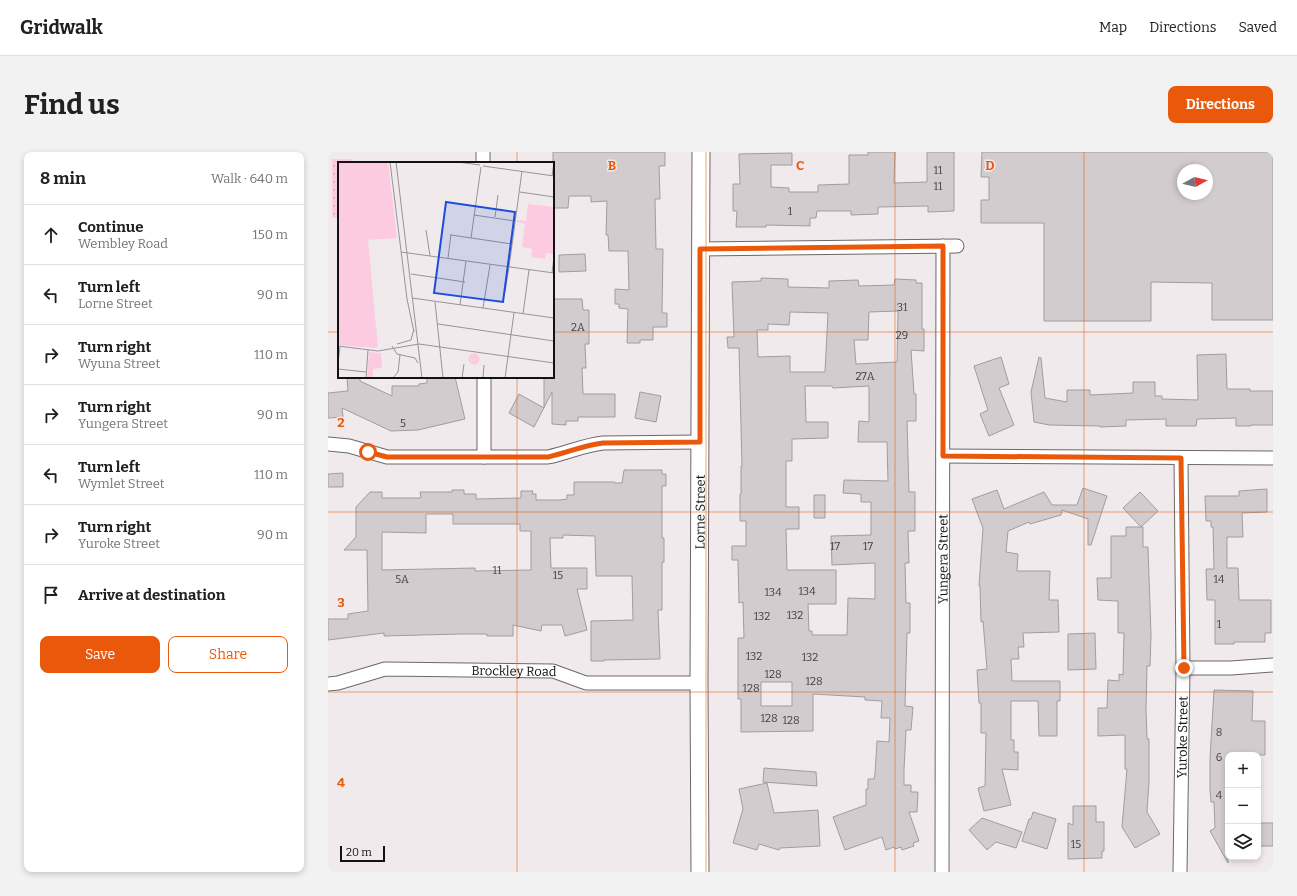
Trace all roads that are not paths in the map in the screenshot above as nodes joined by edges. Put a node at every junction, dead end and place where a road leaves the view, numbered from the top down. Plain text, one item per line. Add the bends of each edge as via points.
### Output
1 (701, 152) edge
2 (943, 246) junction
3 (957, 246) dead end
4 (700, 249) junction
5 (484, 378) edge
6 (700, 442) junction
7 (328, 444) edge
8 (943, 456) junction
9 (484, 457) junction
10 (1181, 458) junction
11 (1273, 458) edge
12 (1273, 665) edge
13 (1184, 668) junction
14 (699, 683) junction
15 (328, 684) edge
16 (700, 872) edge
17 (942, 872) edge
18 (1180, 872) edge

1 - 4 street, Lorne Street
2 - 3 street
2 - 4 street
2 - 8 street, Yungera Street
4 - 6 street, Lorne Street
5 - 9 street
6 - 9 street via 603,443 590,444 548,457
6 - 14 street, Lorne Street
7 - 9 street via 349,446 387,457
8 - 10 street
8 - 17 street, Yungera Street
10 - 11 street
10 - 13 street, Yuroke Street
12 - 13 street
13 - 18 street, Yuroke Street
14 - 15 street, Brockley Road via 586,683 553,671 385,669
14 - 16 street, Lorne Street

